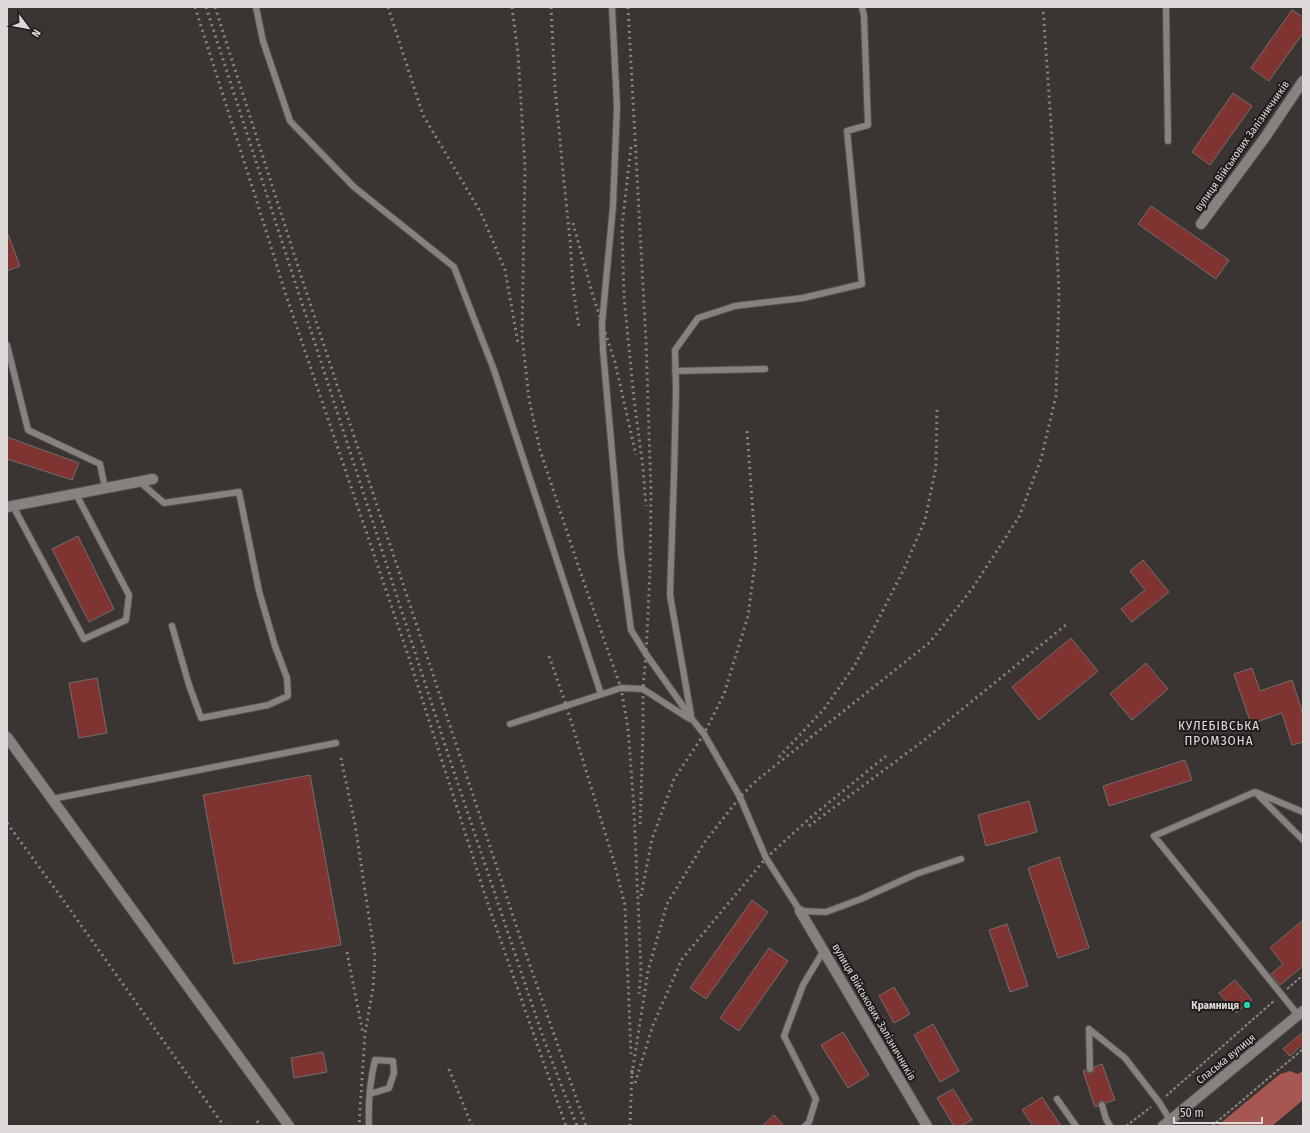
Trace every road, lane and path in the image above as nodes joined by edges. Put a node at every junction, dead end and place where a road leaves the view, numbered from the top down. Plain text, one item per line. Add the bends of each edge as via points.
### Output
1 (256, 7) edge
2 (612, 7) edge
3 (862, 7) edge
4 (1166, 7) edge
5 (1303, 81) edge
6 (1168, 141) dead end
7 (1201, 224) dead end
8 (7, 345) edge
9 (765, 370) dead end
10 (675, 371) junction
11 (153, 479) dead end
12 (140, 482) junction
13 (105, 488) junction
14 (76, 494) junction
15 (10, 506) edge
16 (172, 626) dead end
17 (601, 694) junction
18 (692, 719) junction
19 (510, 724) dead end
20 (7, 737) edge
21 (336, 742) dead end
22 (1255, 792) junction
23 (52, 799) junction
24 (1303, 812) edge
25 (1303, 840) edge
26 (961, 859) dead end
27 (800, 911) junction
28 (824, 950) junction
29 (1303, 975) edge
30 (1282, 994) junction
31 (1300, 1013) edge
32 (1303, 1049) edge
33 (1090, 1069) dead end
34 (370, 1094) junction
35 (1058, 1099) dead end
36 (1159, 1102) junction
37 (1102, 1105) dead end
38 (1167, 1123) edge
39 (290, 1126) edge
40 (369, 1126) edge
41 (805, 1126) edge
42 (927, 1126) edge
43 (1076, 1126) edge
44 (1110, 1126) edge
45 (1126, 1126) edge
46 (1212, 1126) edge

1 - 17 lane via 263,41 290,121 354,187 454,267 494,370
2 - 18 lane via 616,114 613,206 602,324 621,554 631,630
3 - 10 lane via 868,126 847,132 862,284 803,298 735,306 698,318 675,350
4 - 6 lane
5 - 7 street, вулиця Військових Залізничників
8 - 13 lane via 28,430 100,464
9 - 10 lane
10 - 18 lane via 670,595
11 - 12 street
12 - 13 street
12 - 16 lane via 164,503 239,492 259,591 287,678 288,696 268,705 201,718
13 - 14 street
14 - 15 street
14 - 15 lane via 129,595 126,620 84,639
17 - 18 lane via 621,688 643,689
17 - 19 lane
18 - 27 lane via 704,734 740,797 766,858
20 - 23 street
21 - 23 lane
22 - 24 lane
22 - 25 lane
22 - 30 lane via 1154,836
23 - 39 street
26 - 27 lane via 916,874 826,912
27 - 28 street, вулиця Військових Залізничників
28 - 41 lane via 803,985 784,1036 816,1099 809,1122
28 - 42 street, вулиця Військових Залізничників
29 - 30 path
30 - 31 lane
30 - 36 path
31 - 38 street, Спаська вулиця
32 - 46 path
33 - 36 lane via 1089,1029 1125,1058
34 - 34 lane via 375,1060 393,1061 394,1074 389,1088
34 - 40 lane
35 - 43 lane
36 - 38 lane
36 - 45 path
37 - 44 lane

